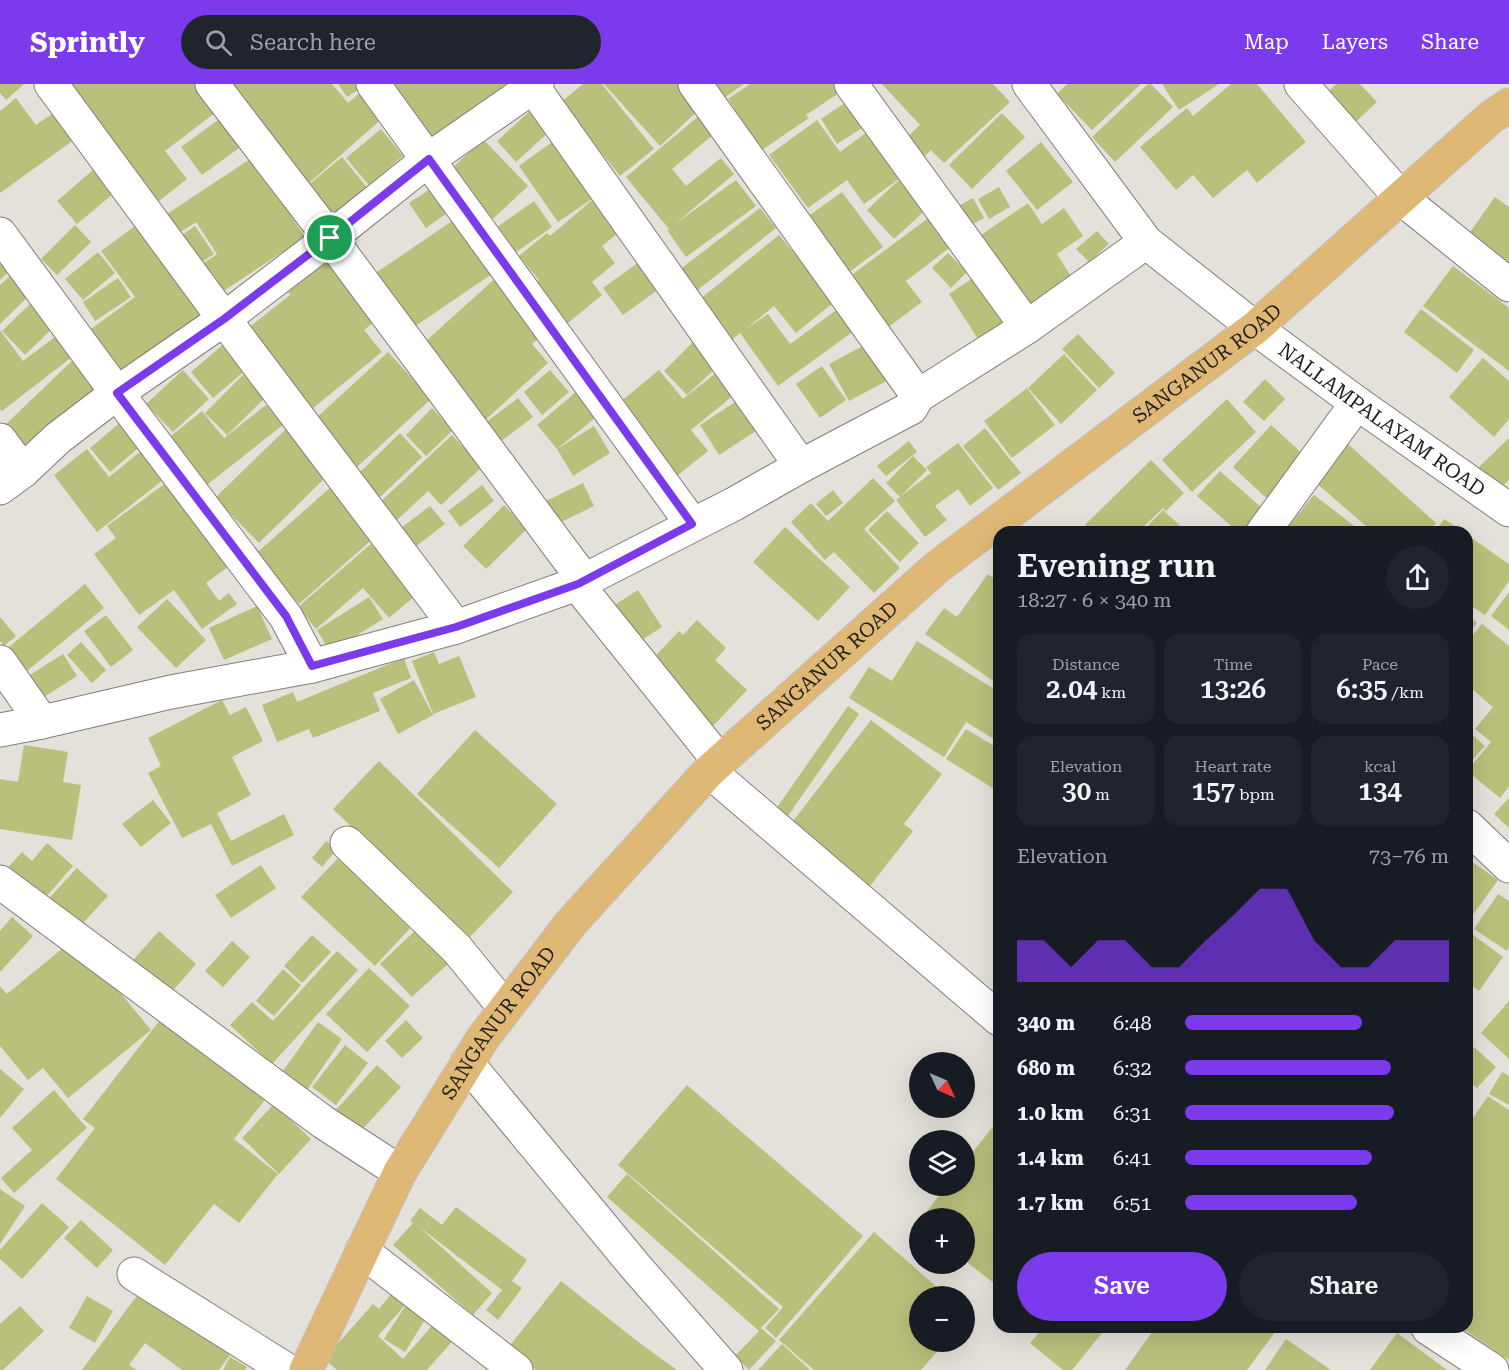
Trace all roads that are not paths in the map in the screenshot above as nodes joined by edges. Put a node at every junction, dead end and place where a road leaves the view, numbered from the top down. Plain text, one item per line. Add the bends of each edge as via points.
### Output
1 (51, 84) edge
2 (212, 84) edge
3 (374, 84) edge
4 (695, 84) edge
5 (851, 84) edge
6 (1029, 84) edge
7 (1301, 84) edge
8 (534, 85) edge
9 (1509, 105) edge
10 (429, 159) junction
11 (1401, 198) junction
12 (0, 234) edge
13 (330, 238) junction
14 (1146, 242) junction
15 (1509, 285) edge
16 (224, 319) junction
17 (1027, 327) junction
18 (1255, 328) junction
19 (117, 393) junction
20 (918, 396) junction
21 (1357, 403) junction
22 (0, 440) edge
23 (801, 465) junction
24 (11, 480) edge
25 (1509, 510) edge
26 (692, 524) junction
27 (1267, 526) edge
28 (581, 582) junction
29 (456, 627) junction
30 (0, 662) edge
31 (312, 666) junction
32 (42, 722) junction
33 (0, 730) edge
34 (715, 767) junction
35 (1473, 832) edge
36 (347, 843) dead end
37 (1509, 866) edge
38 (0, 882) edge
39 (506, 1008) junction
40 (993, 1014) edge
41 (467, 1063) junction
42 (400, 1172) junction
43 (362, 1251) junction
44 (134, 1274) dead end
45 (1436, 1333) edge
46 (287, 1370) edge
47 (306, 1370) edge
48 (516, 1370) edge
49 (726, 1370) edge
50 (1492, 1370) edge

1 - 16 street
2 - 13 street
3 - 10 street
4 - 20 street
5 - 17 street
6 - 14 street, NALLAMPALAYAM ROAD
7 - 11 street
8 - 10 street
8 - 23 street
9 - 11 main road, SANGANUR ROAD
10 - 13 street
10 - 26 street
11 - 15 street
11 - 18 main road, SANGANUR ROAD
12 - 19 street
13 - 16 street
13 - 28 street
14 - 17 street
14 - 18 street, NALLAMPALAYAM ROAD
16 - 19 street
16 - 29 street
17 - 20 street
18 - 21 street, NALLAMPALAYAM ROAD
18 - 34 main road, SANGANUR ROAD via 936,568
19 - 24 street
19 - 31 street via 286,616
20 - 23 street via 911,408
21 - 25 street, NALLAMPALAYAM ROAD
21 - 27 street
22 - 24 street
23 - 26 street
26 - 28 street
28 - 29 street
28 - 34 street
29 - 31 street
30 - 32 street
31 - 32 street via 171,692
32 - 33 street
34 - 39 main road, SANGANUR ROAD via 571,922
34 - 40 street
35 - 37 street
36 - 39 street via 457,949
38 - 42 street via 323,1122
39 - 41 main road, SANGANUR ROAD
41 - 42 main road, SANGANUR ROAD
41 - 49 street
42 - 43 main road, SANGANUR ROAD
43 - 47 main road, SANGANUR ROAD
43 - 48 street
44 - 46 street
45 - 50 street

